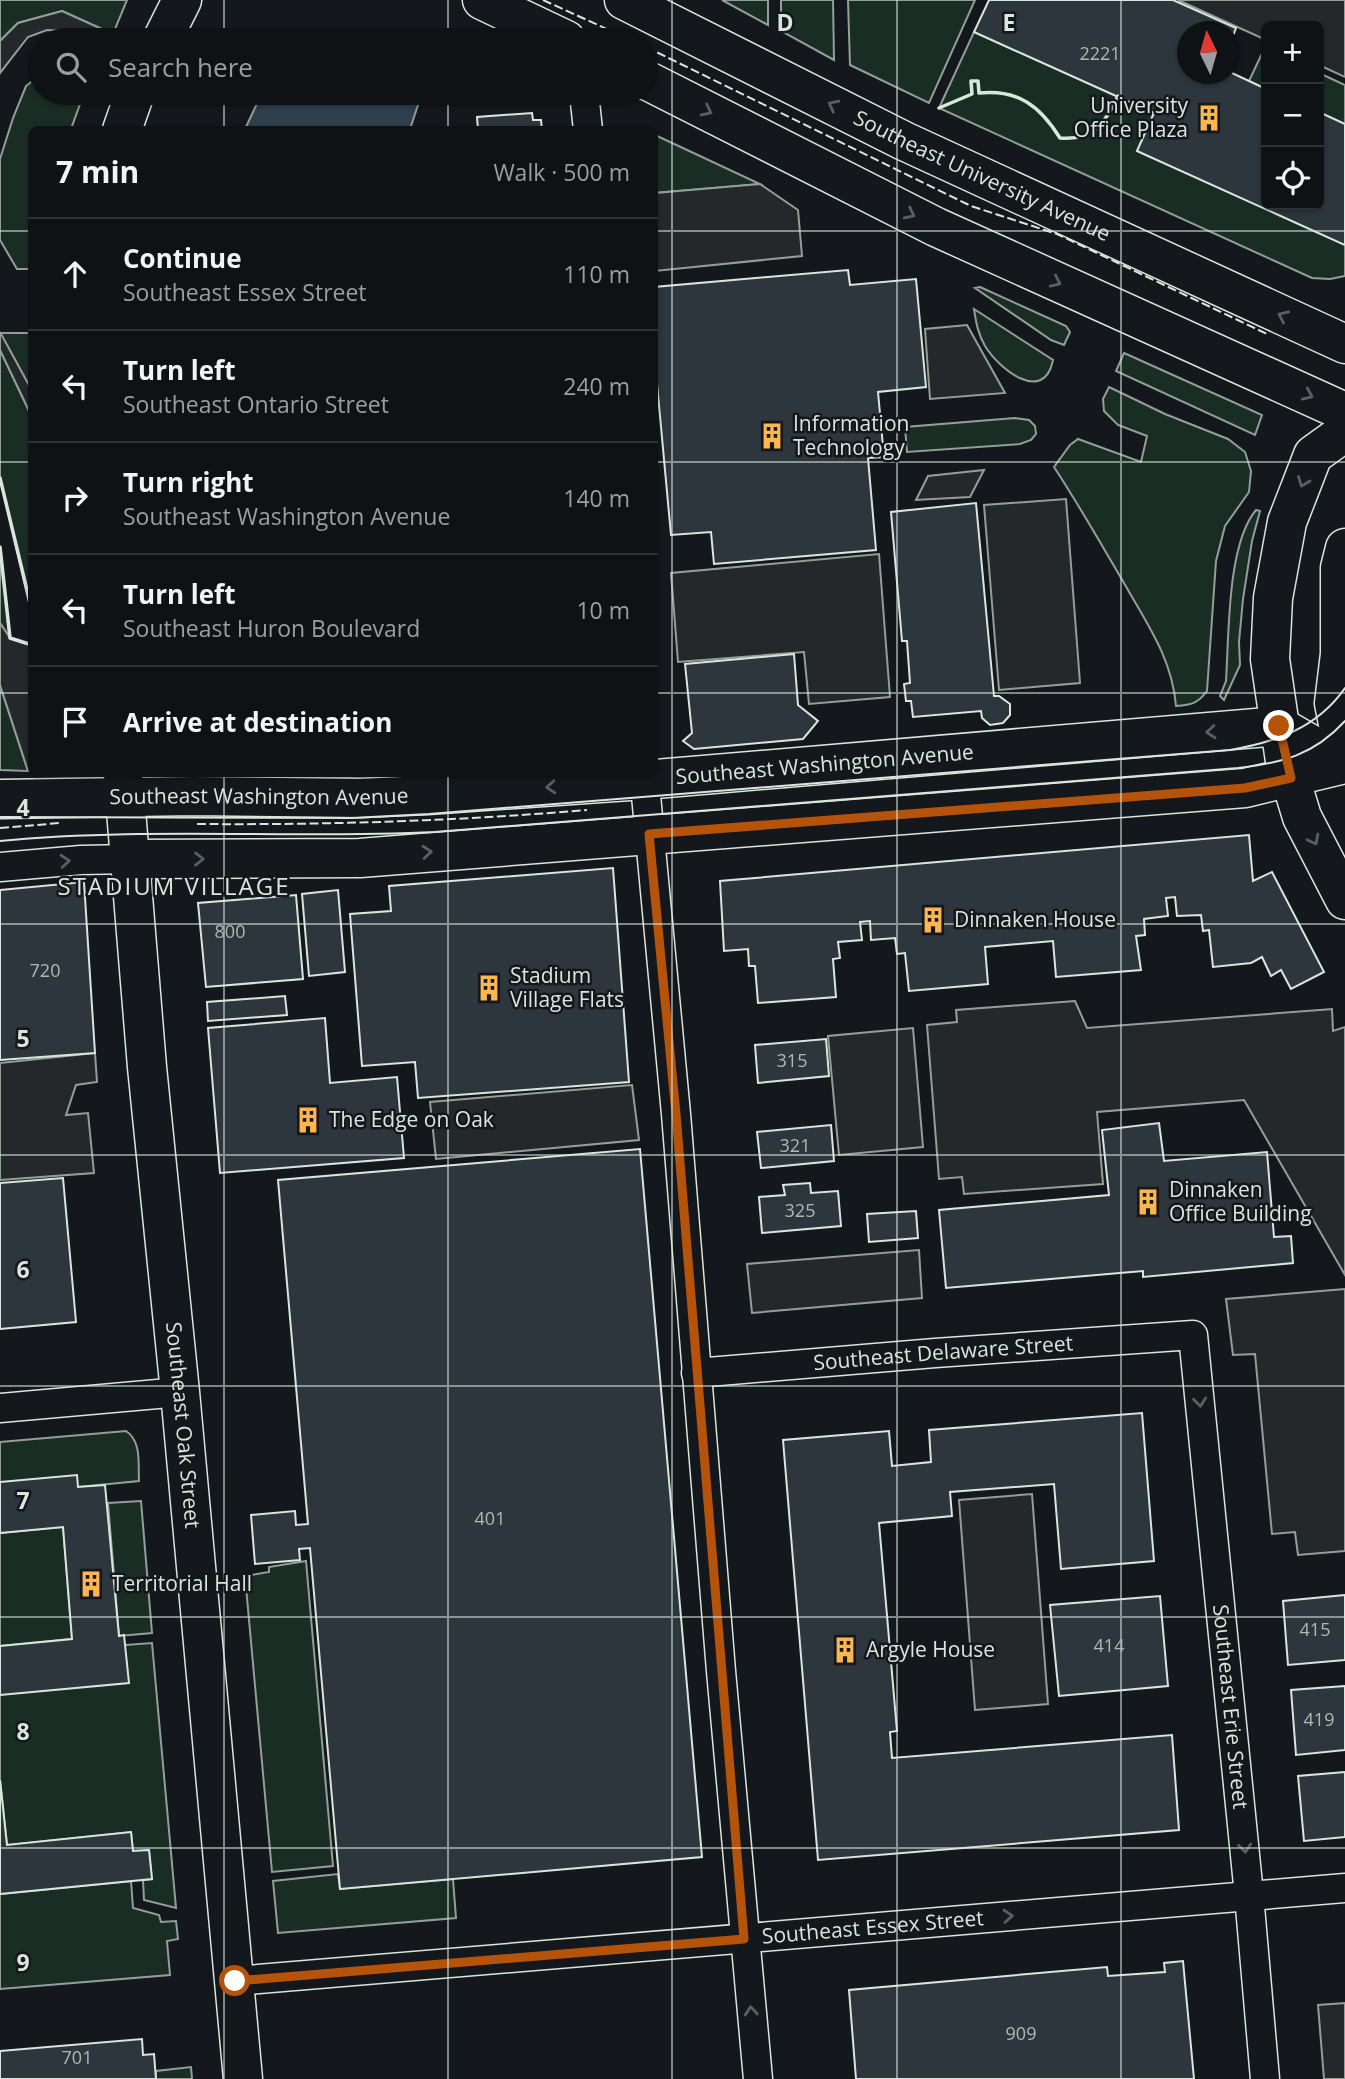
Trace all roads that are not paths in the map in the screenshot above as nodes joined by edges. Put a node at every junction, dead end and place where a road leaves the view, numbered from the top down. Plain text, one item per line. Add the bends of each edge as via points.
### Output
1 (182, 0) edge
2 (482, 0) edge
3 (624, 0) edge
4 (168, 28) edge
5 (541, 28) edge
6 (658, 86) edge
7 (131, 105) edge
8 (585, 105) edge
9 (123, 126) edge
10 (588, 126) edge
11 (1345, 344) edge
12 (1345, 412) edge
13 (1345, 432) edge
14 (1345, 548) edge
15 (1279, 726) junction
16 (1345, 763) edge
17 (658, 776) edge
18 (644, 777) edge
19 (1291, 778) junction
20 (124, 786) edge
21 (0, 799) edge
22 (649, 834) junction
23 (131, 859) junction
24 (0, 867) edge
25 (1345, 900) edge
26 (1193, 1335) joint
27 (696, 1373) junction
28 (180, 1392) junction
29 (0, 1408) edge
30 (1345, 1888) edge
31 (1250, 1895) junction
32 (744, 1939) junction
33 (235, 1981) junction
34 (243, 2079) edge
35 (758, 2079) edge
36 (1265, 2079) edge

1 - 4 street
2 - 5 street
11 -> 3 street, Southeast University Avenue via 904,141
6 -> 12 street via 936,227
7 - 9 street
8 - 10 street
13 -> 15 street via 1313,454 1287,522 1273,598 1270,659
14 - 16 street via 1340,568 1340,654 1334,703
15 - 16 street
15 -> 17 street, Southeast Washington Avenue
15 - 19 street
16 - 19 street
18 -> 20 street, Southeast Washington Avenue via 413,796
18 - 22 street
19 - 22 street via 1245,788
19 -> 25 street via 1302,817
20 - 21 street, Southeast Washington Avenue
20 - 23 street, Southeast Oak Street
23 -> 22 street via 360,858
22 - 27 street
24 -> 23 street
23 - 28 street, Southeast Oak Street
26 - 27 street, Southeast Delaware Street
26 -> 31 street, Southeast Erie Street
27 - 32 street
28 - 29 street
28 - 33 street, Southeast Oak Street
30 - 31 street, Southeast Essex Street
32 -> 31 street, Southeast Essex Street
31 - 36 street, Southeast Erie Street
32 - 33 street, Southeast Essex Street
35 -> 32 street
33 - 34 street, Southeast Oak Street

